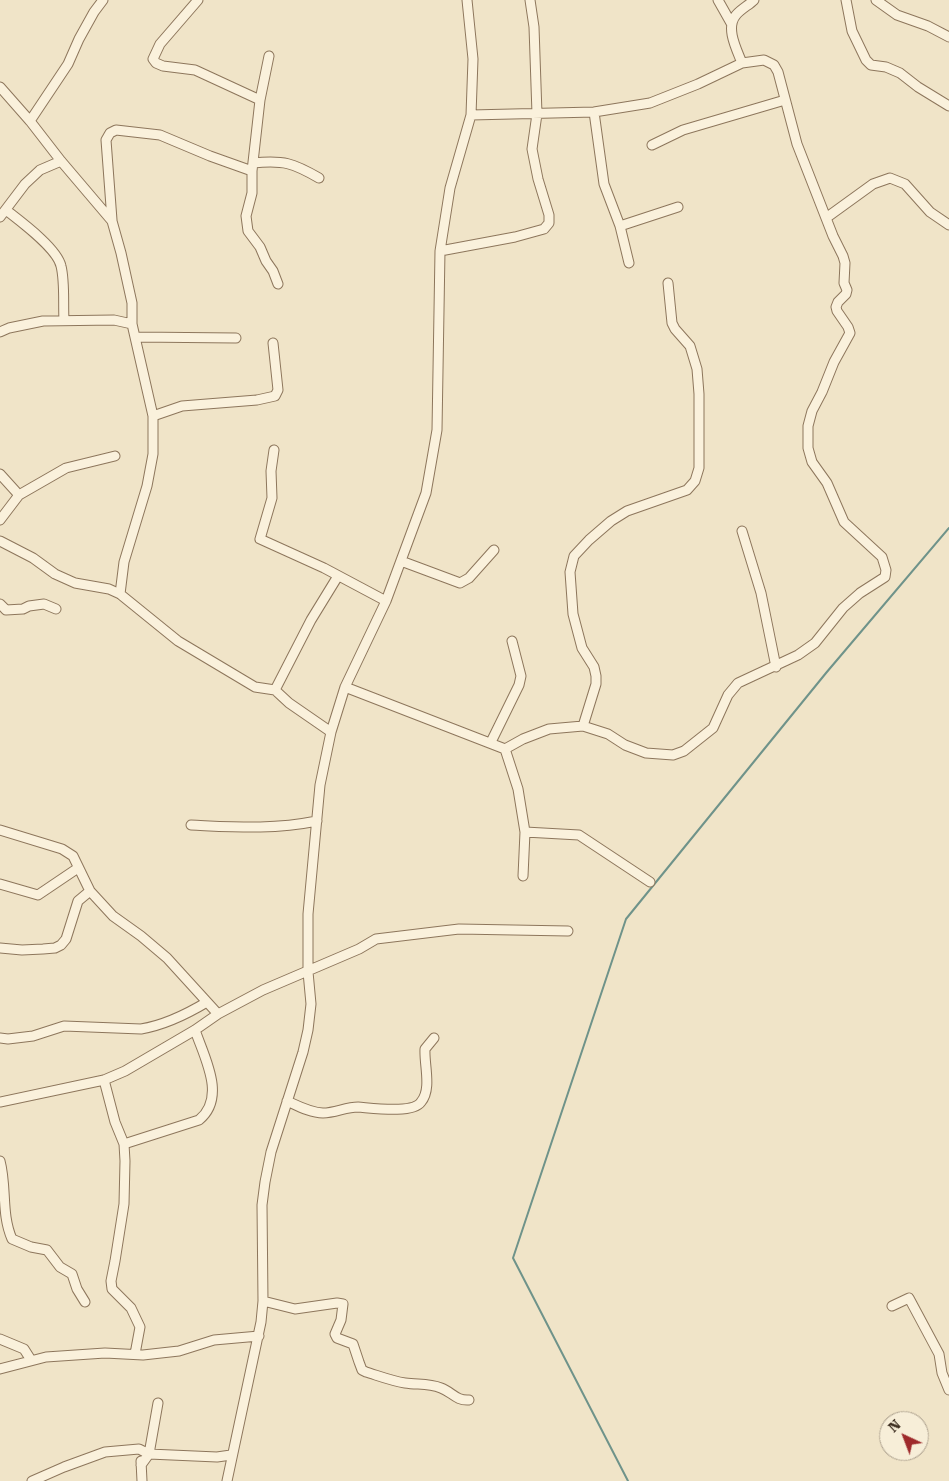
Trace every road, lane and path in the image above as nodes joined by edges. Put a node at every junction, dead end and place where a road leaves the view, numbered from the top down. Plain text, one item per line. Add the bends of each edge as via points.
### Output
1 (103, 0) edge
2 (198, 0) edge
3 (467, 0) edge
4 (530, 0) edge
5 (718, 0) edge
6 (754, 0) edge
7 (846, 0) edge
8 (876, 0) edge
9 (731, 23) junction
10 (949, 36) edge
11 (269, 56) dead end
12 (742, 64) junction
13 (0, 87) edge
14 (260, 100) junction
15 (785, 100) junction
16 (949, 106) edge
17 (594, 112) junction
18 (537, 114) junction
19 (471, 115) junction
20 (30, 121) junction
21 (652, 145) dead end
22 (61, 161) junction
23 (252, 167) junction
24 (319, 178) dead end
25 (678, 207) dead end
26 (3, 214) edge
27 (826, 218) junction
28 (112, 221) junction
29 (620, 226) junction
30 (949, 226) edge
31 (440, 251) junction
32 (629, 263) dead end
33 (668, 283) dead end
34 (278, 284) dead end
35 (64, 320) junction
36 (132, 324) junction
37 (0, 332) edge
38 (136, 337) junction
39 (236, 338) dead end
40 (273, 343) dead end
41 (153, 416) junction
42 (274, 450) dead end
43 (114, 456) dead end
44 (0, 474) edge
45 (19, 495) junction
46 (0, 520) edge
47 (742, 531) dead end
48 (0, 540) edge
49 (494, 550) dead end
50 (401, 561) junction
51 (338, 576) junction
52 (120, 594) junction
53 (386, 601) junction
54 (0, 604) edge
55 (56, 609) dead end
56 (512, 640) dead end
57 (776, 667) junction
58 (345, 687) junction
59 (275, 690) junction
60 (583, 726) junction
61 (331, 732) junction
62 (491, 742) junction
63 (505, 749) junction
64 (317, 821) junction
65 (190, 824) dead end
66 (0, 830) edge
67 (524, 832) junction
68 (78, 868) junction
69 (523, 876) dead end
70 (650, 882) dead end
71 (0, 884) edge
72 (90, 891) junction
73 (568, 931) dead end
74 (0, 948) edge
75 (308, 972) junction
76 (207, 1002) junction
77 (218, 1014) junction
78 (195, 1030) junction
79 (0, 1038) edge
80 (434, 1038) dead end
81 (104, 1080) junction
82 (287, 1101) junction
83 (0, 1102) edge
84 (124, 1144) junction
85 (0, 1161) edge
86 (263, 1301) junction
87 (85, 1302) dead end
88 (892, 1306) dead end
89 (259, 1336) junction
90 (0, 1339) edge
91 (135, 1354) junction
92 (32, 1360) junction
93 (0, 1369) edge
94 (949, 1390) edge
95 (469, 1400) dead end
96 (158, 1403) dead end
97 (139, 1450) junction
98 (150, 1454) junction
99 (231, 1455) junction
100 (141, 1465) junction
101 (32, 1481) edge
102 (142, 1481) edge
103 (226, 1481) edge

1 - 20 street via 64,71
2 - 14 street via 160,44 154,61 163,66 195,70
3 - 19 street via 474,59
4 - 18 street
5 - 9 street
6 - 9 street
7 - 16 street via 852,31 866,60 872,65 900,73
8 - 10 street via 897,16
9 - 12 street
11 - 14 street
12 - 15 street via 770,61 778,72
12 - 17 street via 650,103
13 - 20 street
14 - 23 street
15 - 21 street via 683,130
15 - 27 street via 797,144
17 - 18 street
17 - 29 street via 604,184
18 - 19 street
18 - 31 street via 532,149 549,215 548,226 515,237
19 - 31 street via 450,188
20 - 22 street
22 - 26 street via 40,170
22 - 28 street
23 - 24 street via 274,161 287,162
23 - 28 street via 210,156 160,135 116,130 106,140
23 - 34 street via 252,193 246,216 248,231 260,247
25 - 29 street
26 - 35 street via 27,226 58,259
27 - 30 street via 873,184 890,178 905,184 930,212
27 - 57 street via 845,263 847,290 836,307 850,333 812,411 808,448 812,462 827,483 844,522 882,558 887,574 843,608 815,643
28 - 36 street via 132,303
29 - 32 street
31 - 50 street via 437,430 426,493
33 - 60 street via 672,323 690,346 697,369 699,468 695,481 687,490 627,511 611,521 574,556 570,572 573,614 582,648 596,676
35 - 36 street via 114,320
35 - 37 street
36 - 38 street
38 - 39 street
38 - 41 street
40 - 41 street via 278,390 274,396 182,406
41 - 52 street via 153,454 124,562
42 - 51 street via 272,498 260,539
43 - 45 street via 66,468
44 - 45 street
45 - 46 street
47 - 57 street
48 - 52 street via 55,574 75,583
49 - 50 street via 469,578 460,583
50 - 53 street
51 - 53 street
51 - 59 street
52 - 59 street via 178,641 255,687
53 - 58 street
54 - 55 street via 6,610 44,604
56 - 62 street via 522,676
57 - 60 street via 738,683 728,695 713,728 684,751 646,753
58 - 61 street
58 - 62 street
59 - 61 street
60 - 63 street via 549,729
61 - 64 street via 320,785
62 - 63 street
63 - 67 street via 518,789
64 - 65 street via 246,828
64 - 75 street via 308,914
66 - 68 street via 62,849 73,856
67 - 69 street
67 - 70 street via 579,836
68 - 71 street via 38,895
68 - 72 street
72 - 74 street via 78,901 66,939 61,945 43,949
72 - 76 street via 113,916 167,958
73 - 75 street via 459,929 390,936 376,939
75 - 77 street via 263,990
75 - 82 street via 311,1004 308,1030
76 - 77 street
76 - 79 street via 186,1014 141,1029 64,1026 33,1036
77 - 78 street
78 - 81 street
78 - 84 street via 212,1079 213,1094 203,1117
80 - 82 street via 425,1049 427,1076 424,1098 414,1108 357,1107 323,1113
81 - 83 street
81 - 84 street
82 - 86 street via 271,1152 262,1205
84 - 91 street via 124,1204 111,1281 114,1293 126,1301 140,1327
85 - 87 street via 4,1180 4,1216 12,1239 47,1250 60,1267 72,1274
86 - 89 street
86 - 95 street via 295,1309 343,1304 342,1320 335,1334 337,1338 353,1344 362,1370 397,1382 429,1384 462,1400
88 - 94 street via 909,1298 939,1354
89 - 91 street via 214,1340 179,1352
89 - 99 street
90 - 92 street via 24,1349
91 - 92 street via 105,1352
92 - 93 street
96 - 98 street
97 - 98 street
97 - 100 street
97 - 101 street via 105,1452
98 - 99 street
98 - 100 street
99 - 103 street
100 - 102 street

